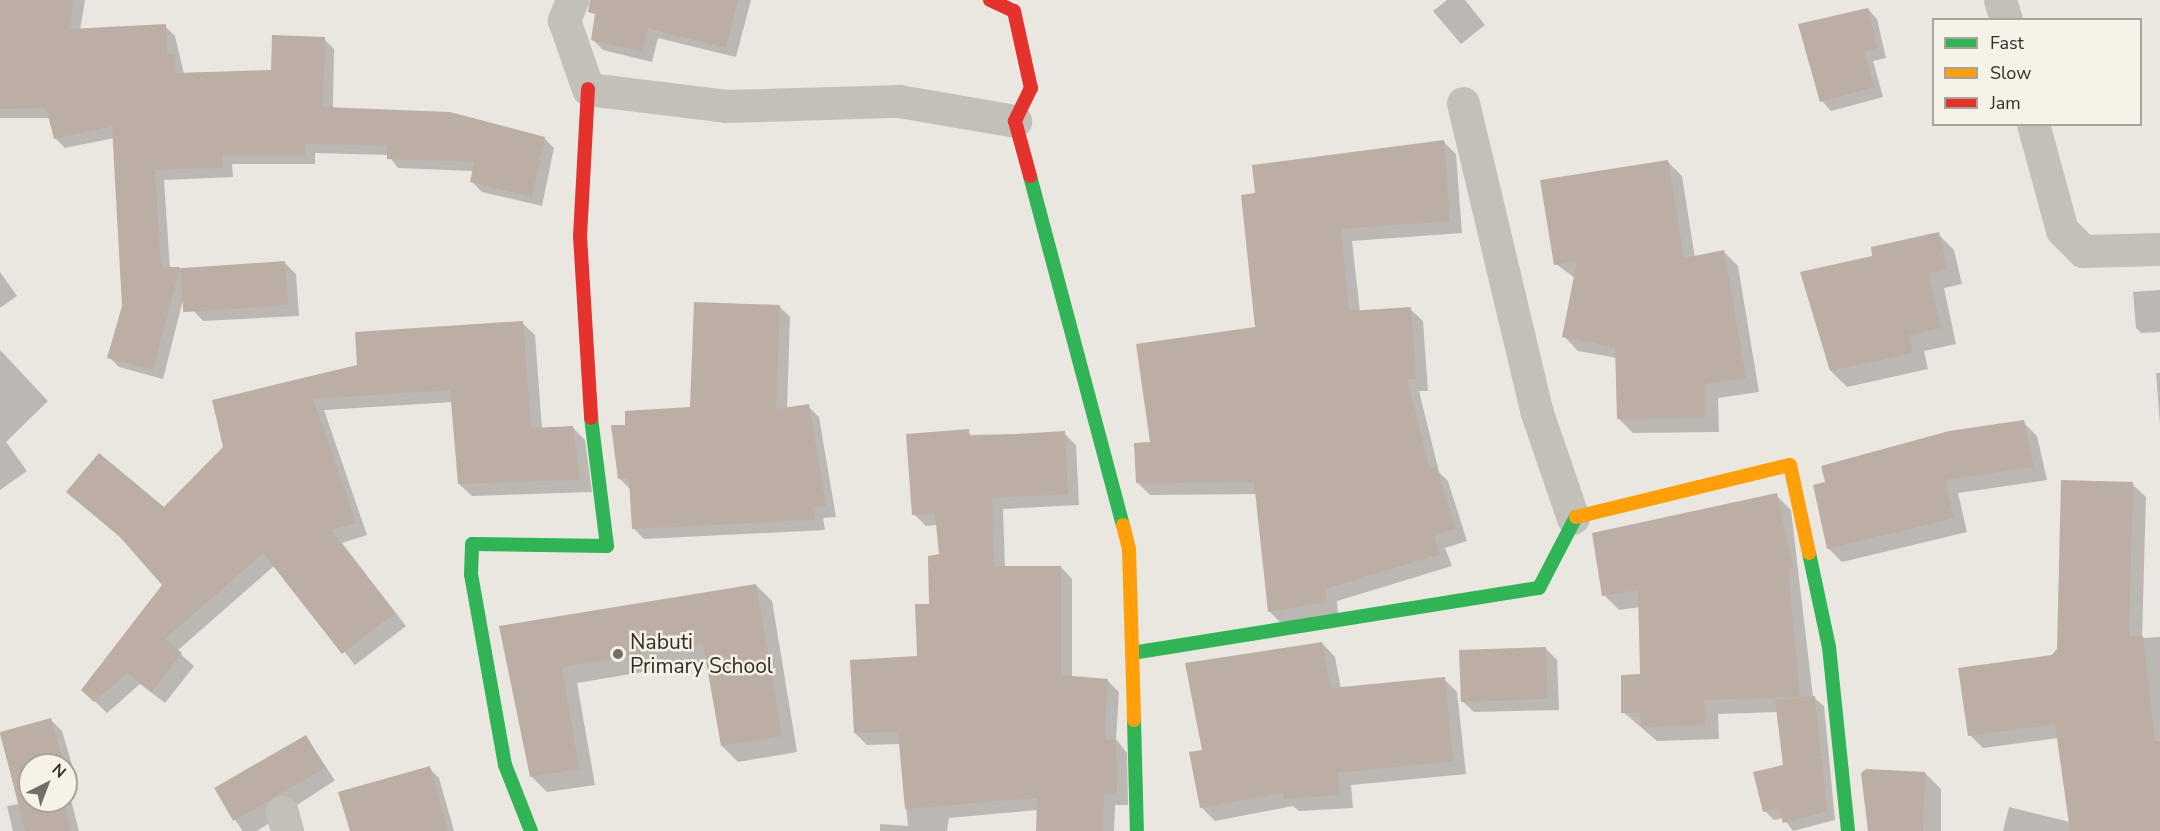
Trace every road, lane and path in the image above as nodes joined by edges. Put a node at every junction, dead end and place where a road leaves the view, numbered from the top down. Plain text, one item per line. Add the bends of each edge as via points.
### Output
1 (572, 0) edge
2 (990, 0) edge
3 (2000, 0) edge
4 (2005, 18) edge
5 (588, 89) junction
6 (1463, 103) dead end
7 (1015, 121) junction
8 (2034, 126) edge
9 (2160, 249) edge
10 (1573, 518) junction
11 (1132, 653) junction
12 (531, 831) edge
13 (1137, 831) edge
14 (1848, 831) edge

1 - 5 street via 564,20
2 - 7 street via 1014,11 1031,88
3 - 4 street
5 - 7 street via 726,106 899,101
5 - 12 street via 580,236 584,358 607,546 472,544 471,575 505,765
6 - 10 street via 1533,399
7 - 11 street via 1094,435 1129,549
8 - 9 street via 2062,230 2083,251
10 - 11 street via 1539,588
10 - 14 street via 1790,465 1829,647
11 - 13 street

